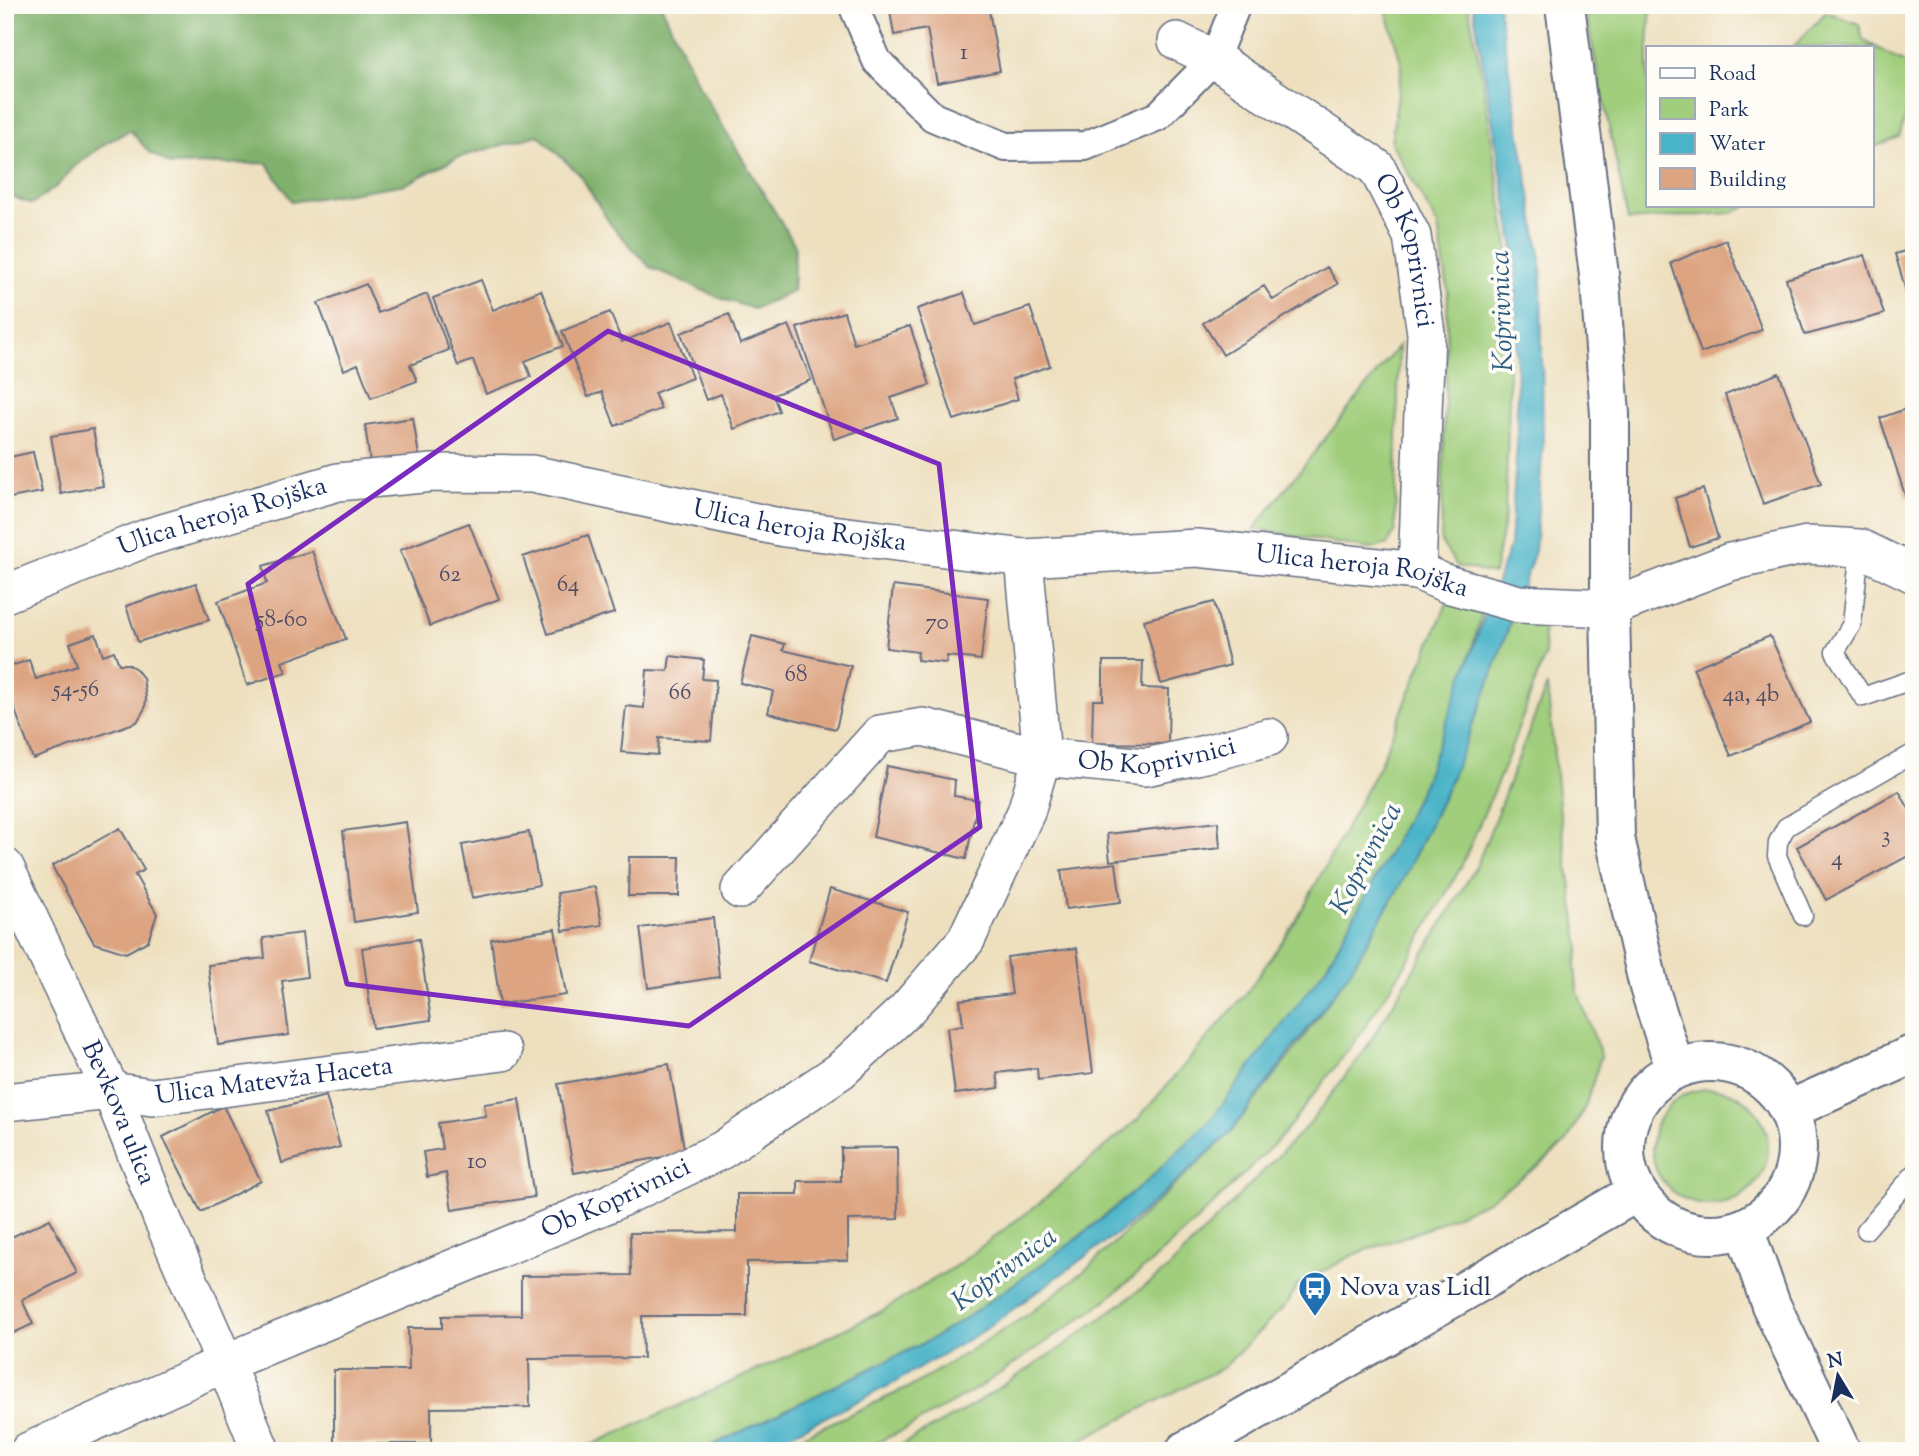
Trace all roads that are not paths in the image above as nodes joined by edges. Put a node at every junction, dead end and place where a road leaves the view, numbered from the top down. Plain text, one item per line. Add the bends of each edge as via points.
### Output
1 (853, 5) edge
2 (1236, 5) edge
3 (1565, 5) edge
4 (1178, 41) dead end
5 (1214, 59) junction
6 (1860, 548) junction
7 (1024, 558) junction
8 (1914, 574) edge
9 (1432, 578) junction
10 (5, 594) edge
11 (1610, 608) junction
12 (1914, 679) edge
13 (1269, 737) dead end
14 (1914, 754) edge
15 (1042, 757) junction
16 (5, 867) edge
17 (740, 890) dead end
18 (1803, 916) dead end
19 (503, 1052) dead end
20 (1914, 1054) edge
21 (1675, 1069) junction
22 (110, 1091) junction
23 (5, 1102) edge
24 (1789, 1110) junction
25 (1914, 1174) edge
26 (1637, 1192) junction
27 (1744, 1228) junction
28 (1866, 1230) dead end
29 (225, 1363) junction
30 (29, 1451) edge
31 (261, 1451) edge
32 (1185, 1451) edge
33 (1841, 1451) edge

1 - 5 street via 877,61 933,117 1006,147 1086,146 1158,116
2 - 5 street
3 - 11 street via 1599,270 1610,414
4 - 5 street, Ob Koprivnici
5 - 9 street, Ob Koprivnici via 1377,168 1412,236 1426,333
6 - 8 street
6 - 11 street via 1807,545 1730,562
6 - 12 lane via 1852,624 1835,652 1863,697
7 - 9 street, Ulica heroja Rojška via 1197,548
7 - 10 street, Ulica heroja Rojška via 784,528 532,474 433,473 338,482 149,537
7 - 15 street, Ob Koprivnici
9 - 11 street, Ulica heroja Rojška via 1519,604
11 - 21 street via 1615,838 1649,988
13 - 15 street, Ob Koprivnici via 1146,767
14 - 18 lane via 1786,827 1777,856
15 - 17 street, Ob Koprivnici via 923,727 880,734
15 - 29 street, Ob Koprivnici via 1026,811 966,940 906,1010 840,1071 722,1150 610,1203
16 - 22 street, Bevkova ulica
19 - 22 street, Ulica Matevža Haceta via 152,1097
20 - 24 street
21 - 24 street via 1701,1061 1740,1067 1774,1088
21 - 26 street via 1651,1084 1633,1108 1625,1136 1626,1165
22 - 23 street, Ulica Matevža Haceta
22 - 29 street, Bevkova ulica
24 - 27 street via 1797,1137 1796,1165 1785,1191 1768,1213
25 - 28 lane
26 - 27 street via 1652,1211 1672,1225 1696,1233
26 - 32 street
27 - 33 street via 1771,1305
29 - 30 street, Ob Koprivnici
29 - 31 street, Bevkova ulica

